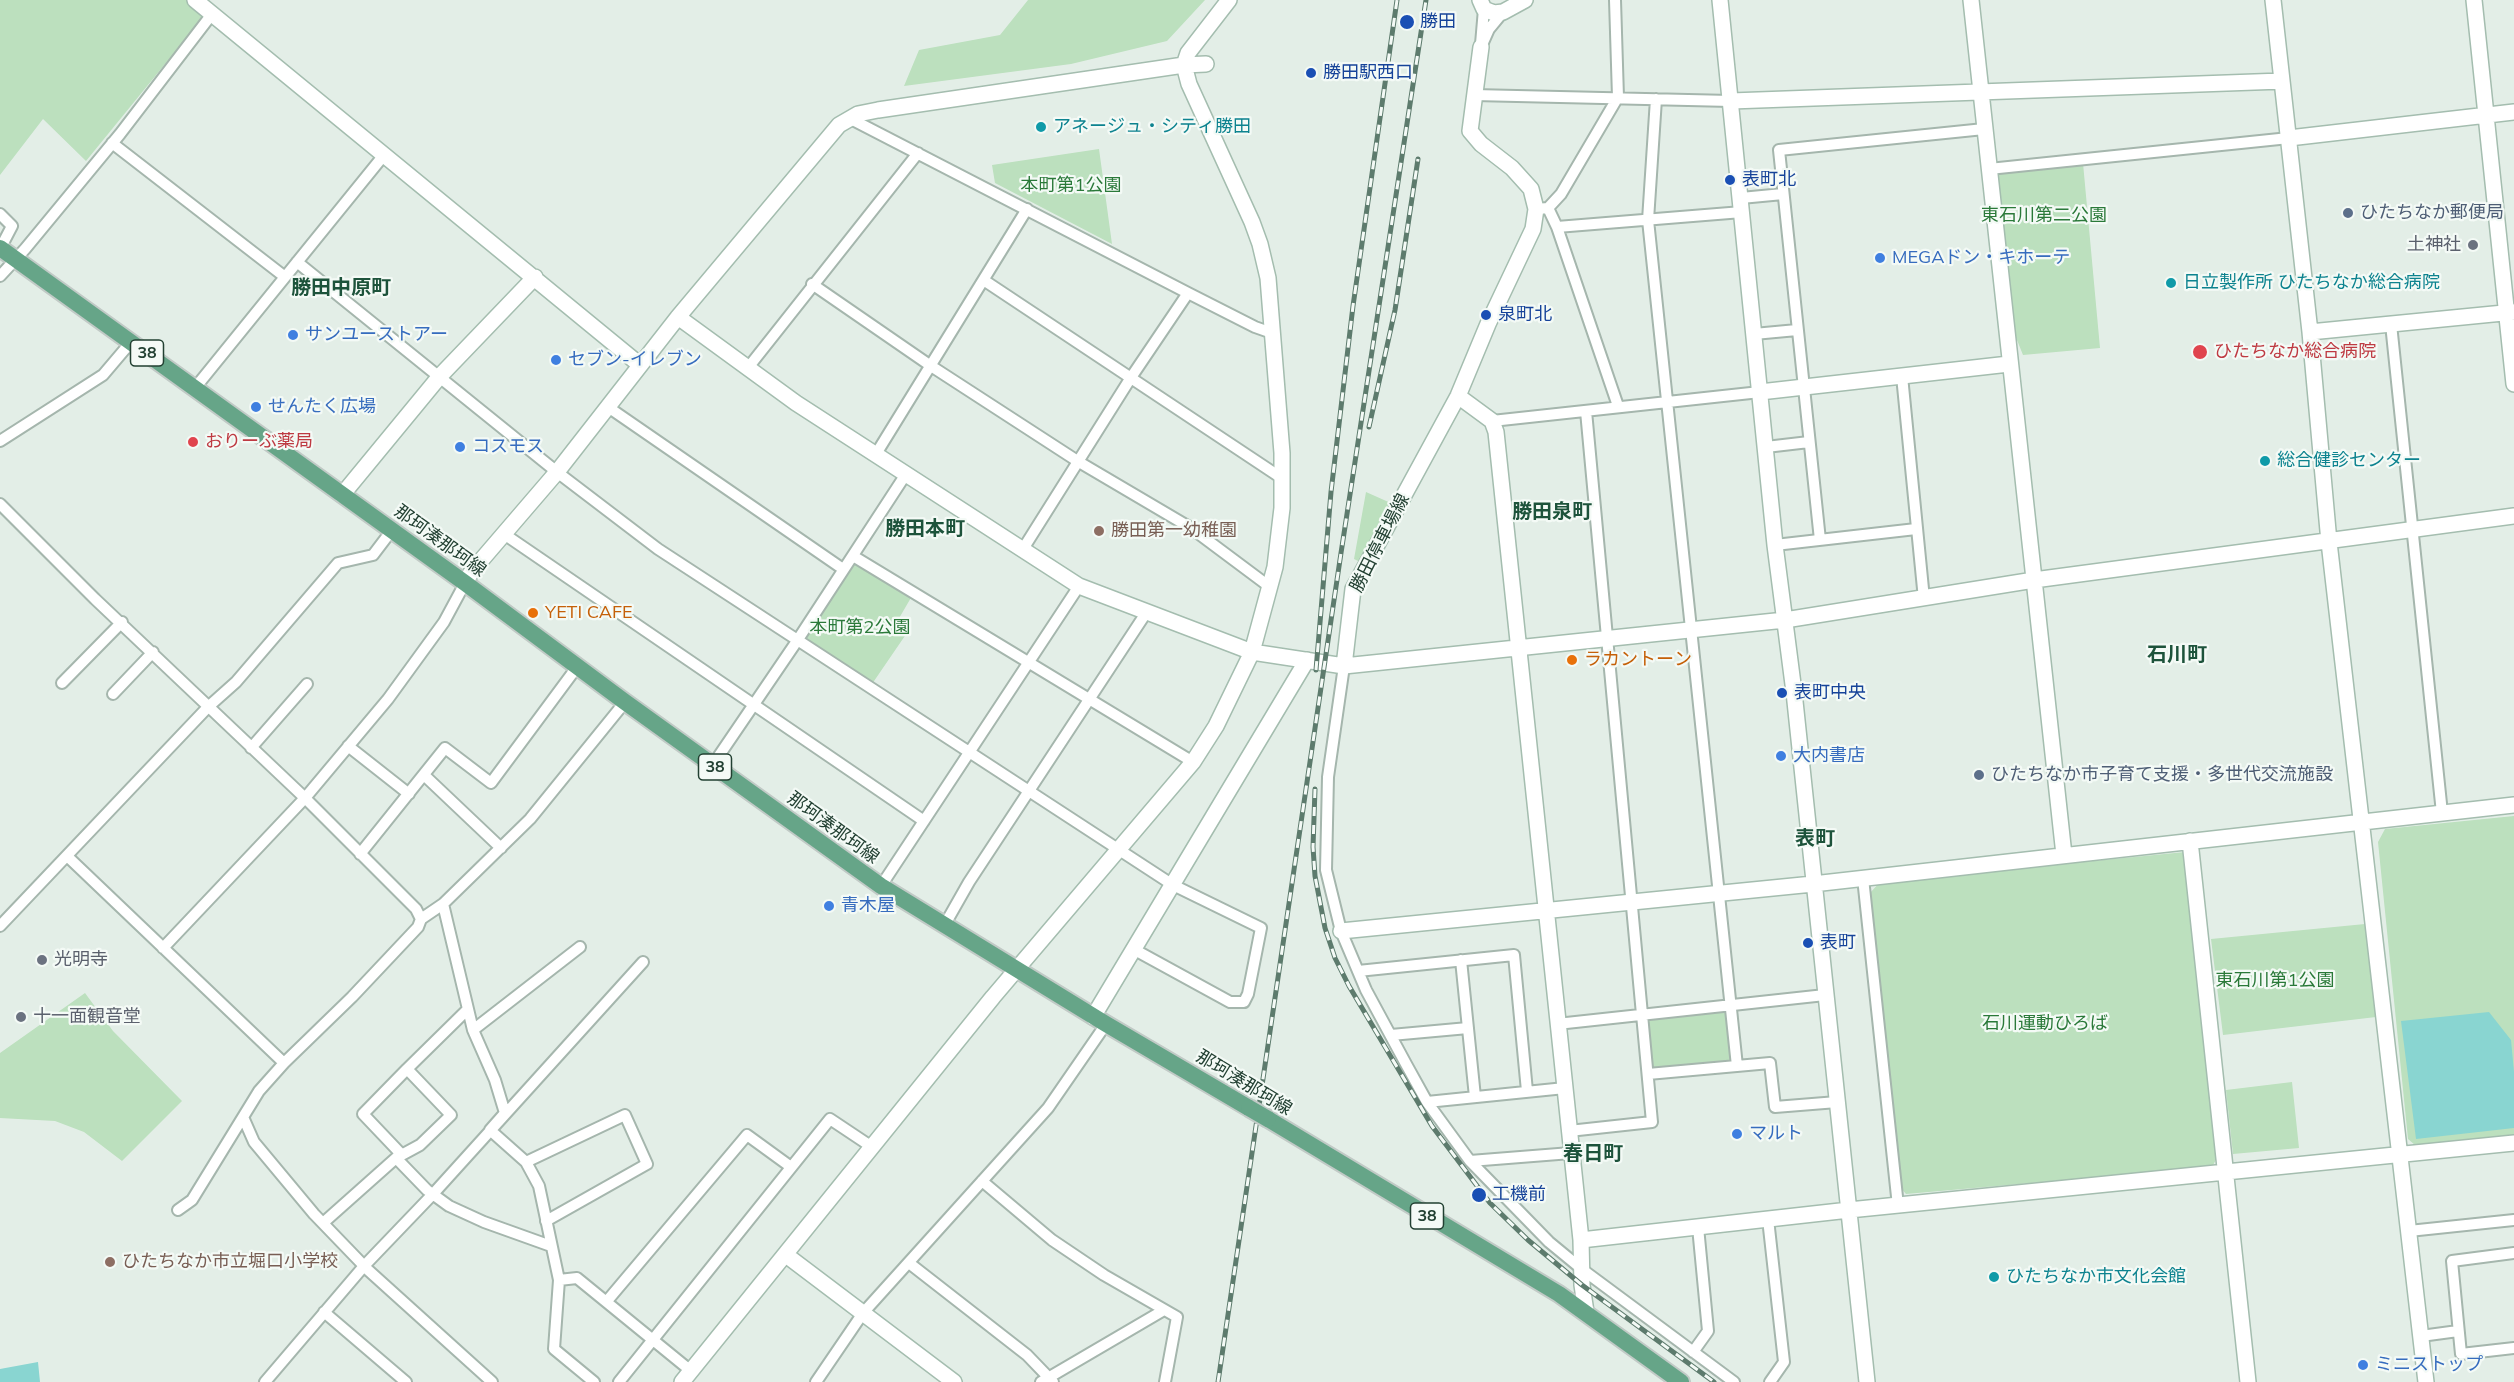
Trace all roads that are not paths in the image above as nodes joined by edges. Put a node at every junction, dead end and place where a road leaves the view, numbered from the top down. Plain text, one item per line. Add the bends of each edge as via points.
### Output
1 (195, 0) edge
2 (1229, 0) edge
3 (1525, 0) edge
4 (1615, 0) edge
5 (1720, 0) edge
6 (1971, 0) edge
7 (2273, 0) edge
8 (2474, 0) edge
9 (1482, 4) edge
10 (1503, 12) junction
11 (212, 14) junction
12 (1481, 47) junction
13 (1206, 64) dead end
14 (1184, 65) junction
15 (2282, 81) junction
16 (1980, 92) junction
17 (1474, 95) junction
18 (1618, 97) junction
19 (1656, 99) junction
20 (1731, 101) junction
21 (2514, 112) edge
22 (2486, 114) junction
23 (849, 118) junction
24 (1984, 129) junction
25 (2289, 138) junction
26 (112, 143) junction
27 (918, 153) junction
28 (384, 155) junction
29 (1989, 169) junction
30 (1783, 194) junction
31 (1741, 205) junction
32 (1027, 208) junction
33 (1542, 208) junction
34 (0, 214) edge
35 (1647, 220) junction
36 (1557, 227) junction
37 (0, 248) edge
38 (15, 259) junction
39 (297, 262) junction
40 (0, 276) edge
41 (535, 277) junction
42 (285, 278) junction
43 (985, 280) junction
44 (812, 284) junction
45 (1188, 293) junction
46 (2510, 312) edge
47 (678, 317) junction
48 (2391, 324) junction
49 (1797, 330) junction
50 (2310, 332) junction
51 (1272, 333) junction
52 (1754, 334) junction
53 (131, 342) junction
54 (2009, 364) junction
55 (640, 365) junction
56 (932, 366) junction
57 (747, 369) junction
58 (440, 376) junction
59 (1902, 376) junction
60 (1130, 379) junction
61 (2514, 384) edge
62 (1804, 387) junction
63 (195, 388) junction
64 (1760, 392) junction
65 (1458, 396) junction
66 (1666, 401) junction
67 (1618, 406) junction
68 (608, 407) junction
69 (1586, 411) junction
70 (1492, 421) junction
71 (0, 441) edge
72 (1809, 442) junction
73 (1766, 447) junction
74 (876, 454) junction
75 (1079, 462) junction
76 (556, 472) junction
77 (906, 474) junction
78 (1283, 478) junction
79 (342, 495) junction
80 (0, 504) edge
81 (2514, 516) edge
82 (1916, 529) junction
83 (392, 531) junction
84 (2411, 531) junction
85 (504, 534) junction
86 (1820, 540) junction
87 (2329, 542) junction
88 (1775, 545) junction
89 (1023, 549) junction
90 (853, 556) junction
91 (843, 569) junction
92 (2034, 580) junction
93 (465, 583) junction
94 (1079, 586) junction
95 (1270, 588) junction
96 (1924, 599) junction
97 (1146, 613) junction
98 (1785, 620) junction
99 (122, 622) junction
100 (1691, 629) junction
101 (1607, 638) junction
102 (797, 641) junction
103 (1520, 647) junction
104 (153, 652) junction
105 (1252, 652) junction
106 (1307, 660) junction
107 (1029, 662) junction
108 (1344, 666) junction
109 (577, 667) junction
110 (62, 683) dead end
111 (307, 684) dead end
112 (113, 694) dead end
113 (1089, 699) junction
114 (625, 702) junction
115 (754, 706) junction
116 (208, 707) junction
117 (348, 746) junction
118 (251, 748) junction
119 (968, 753) junction
120 (1193, 762) junction
121 (712, 766) junction
122 (424, 775) junction
123 (1028, 791) junction
124 (409, 794) junction
125 (305, 798) junction
126 (2514, 805) edge
127 (2442, 813) junction
128 (924, 821) junction
129 (2362, 821) junction
130 (2190, 841) junction
131 (501, 848) junction
132 (1120, 849) junction
133 (360, 854) junction
134 (2064, 855) junction
135 (67, 856) junction
136 (1863, 878) junction
137 (1813, 884) junction
138 (1173, 885) junction
139 (881, 886) junction
140 (1718, 894) junction
141 (1632, 903) junction
142 (443, 904) junction
143 (1546, 911) junction
144 (421, 919) junction
145 (0, 926) edge
146 (944, 926) junction
147 (1341, 931) junction
148 (580, 946) dead end
149 (163, 948) junction
150 (1135, 950) junction
151 (1461, 960) junction
152 (643, 962) dead end
153 (1016, 970) junction
154 (1358, 971) junction
155 (1826, 995) junction
156 (1730, 1004) junction
157 (468, 1009) junction
158 (1642, 1014) junction
159 (1100, 1020) junction
160 (1557, 1024) junction
161 (1468, 1028) junction
162 (473, 1030) junction
163 (1391, 1035) junction
164 (284, 1063) junction
165 (1737, 1066) junction
166 (407, 1069) junction
167 (1647, 1074) junction
168 (1564, 1088) junction
169 (1527, 1091) junction
170 (1475, 1097) junction
171 (1427, 1102) junction
172 (1837, 1102) junction
173 (505, 1113) junction
174 (243, 1117) junction
175 (490, 1130) junction
176 (1569, 1131) junction
177 (2514, 1143) edge
178 (872, 1146) junction
179 (1571, 1153) junction
180 (2399, 1156) junction
181 (399, 1157) junction
182 (1470, 1161) junction
183 (526, 1162) junction
184 (791, 1167) junction
185 (2226, 1172) junction
186 (982, 1181) junction
187 (433, 1194) junction
188 (1898, 1206) junction
189 (178, 1210) dead end
190 (1849, 1210) junction
191 (1768, 1219) junction
192 (2514, 1220) edge
193 (546, 1221) junction
194 (324, 1223) junction
195 (1698, 1227) junction
196 (2409, 1231) junction
197 (1581, 1240) junction
198 (551, 1246) junction
199 (2514, 1253) edge
200 (786, 1255) junction
201 (909, 1263) junction
202 (364, 1266) junction
203 (1582, 1270) junction
204 (559, 1280) junction
205 (608, 1301) junction
206 (1164, 1311) junction
207 (324, 1312) junction
208 (1586, 1312) junction
209 (863, 1313) junction
210 (2458, 1331) junction
211 (2421, 1336) junction
212 (654, 1340) junction
213 (2514, 1348) edge
214 (1693, 1352) junction
215 (394, 1372) junction
216 (687, 1376) edge
217 (820, 1380) edge
218 (1048, 1380) edge
219 (266, 1382) edge
220 (386, 1382) edge
221 (406, 1382) edge
222 (492, 1382) edge
223 (594, 1382) edge
224 (619, 1382) edge
225 (954, 1382) edge
226 (1166, 1382) edge
227 (1681, 1382) edge
228 (1734, 1382) edge
229 (1770, 1382) edge
230 (1867, 1382) edge
231 (2248, 1382) edge
232 (2426, 1382) edge

1 - 11 street
2 - 14 street via 1188,53
3 - 10 street
4 - 18 street
5 - 20 street
6 - 16 street
7 - 15 street
8 - 22 street
9 - 10 street via 1494,13
9 - 12 street
10 - 12 street
11 - 26 street
11 - 28 street
12 - 17 street
13 - 14 street
14 - 23 street via 878,110
14 - 51 street via 1188,84 1260,244 1268,278
15 - 16 street
15 - 25 street
16 - 20 street
16 - 24 street
17 - 18 street
17 - 33 street via 1470,131 1522,179
18 - 19 street
18 - 33 street via 1561,194
19 - 20 street
19 - 35 street
20 - 31 street
21 - 22 street
22 - 25 street
22 - 46 street
23 - 27 street
23 - 47 street via 839,124
24 - 29 street
24 - 30 street via 1779,150
25 - 29 street
25 - 50 street
26 - 38 street
26 - 42 street
27 - 32 street
27 - 44 street
28 - 39 street
28 - 41 street
29 - 54 street
30 - 31 street
30 - 49 street
31 - 35 street
31 - 52 street
32 - 43 street
32 - 45 street
33 - 36 street
33 - 65 street, 勝田停車場線
34 - 37 street via 12,226
35 - 36 street
35 - 66 street
36 - 67 street
37 - 38 main road, 那珂湊那珂線 / 38
38 - 40 street
38 - 53 main road, 那珂湊那珂線 / 38
39 - 42 street
39 - 58 street
41 - 55 street
41 - 58 street
42 - 63 street
43 - 56 street
43 - 60 street
44 - 56 street
44 - 57 street
45 - 51 street
45 - 60 street
46 - 48 street
46 - 61 street
47 - 55 street
47 - 57 street
48 - 50 street
48 - 84 street
49 - 52 street
49 - 62 street
50 - 87 street
51 - 78 street
52 - 64 street
53 - 63 main road, 那珂湊那珂線 / 38
53 - 71 street via 103,375
54 - 59 street
54 - 92 street
55 - 68 street
56 - 74 street
56 - 75 street
57 - 74 street
58 - 76 street
58 - 79 street
59 - 62 street
59 - 82 street
60 - 75 street
60 - 78 street
62 - 64 street
62 - 72 street
63 - 79 main road, 那珂湊那珂線 / 38
64 - 66 street
64 - 73 street
65 - 70 street
65 - 108 street, 勝田停車場線 via 1353,589
66 - 67 street
66 - 100 street
67 - 69 street
68 - 76 street
68 - 91 street
69 - 70 street
69 - 101 street
70 - 103 street
72 - 73 street
72 - 86 street
73 - 88 street
74 - 77 street
75 - 89 street
75 - 95 street via 1191,528
76 - 85 street
76 - 102 street via 658,549
77 - 89 street
77 - 90 street
78 - 95 street via 1280,538
79 - 83 main road, 那珂湊那珂線 / 38
80 - 99 street
81 - 84 street
82 - 86 street
82 - 96 street
83 - 93 main road, 那珂湊那珂線 / 38
83 - 116 street via 373,555 338,563 236,682
84 - 87 street
84 - 127 street
85 - 93 street
85 - 115 street
86 - 88 street
87 - 92 street
87 - 129 street
88 - 98 street
89 - 94 street
90 - 91 street
90 - 107 street
91 - 102 street
92 - 96 street
92 - 134 street
93 - 109 main road, 那珂湊那珂線 / 38
93 - 117 street via 444,622
94 - 97 street
94 - 107 street
95 - 105 street
96 - 98 street
97 - 105 street
97 - 113 street
98 - 100 street
98 - 137 street
99 - 104 street
99 - 110 street
100 - 101 street
100 - 140 street
101 - 103 street
101 - 141 street
102 - 115 street
102 - 119 street
103 - 108 street
103 - 143 street
104 - 112 street
104 - 116 street
105 - 106 street
105 - 120 street via 1216,726
106 - 108 street
106 - 138 street
107 - 113 street
107 - 119 street
108 - 147 street via 1325,819 1326,870
109 - 114 main road, 那珂湊那珂線 / 38
109 - 122 street via 491,783 445,748
111 - 118 street
113 - 120 street
113 - 123 street
114 - 121 main road, 那珂湊那珂線 / 38
114 - 131 street via 530,819
115 - 121 street
115 - 128 street
116 - 118 street
116 - 135 street
117 - 124 street
117 - 125 street
118 - 125 street
119 - 123 street
119 - 128 street
120 - 132 street
121 - 139 main road, 那珂湊那珂線 / 38
122 - 124 street
122 - 131 street
123 - 132 street
123 - 146 street
124 - 133 street
125 - 133 street
125 - 149 street
126 - 127 street
127 - 129 street
128 - 139 street
129 - 130 street
129 - 180 street
130 - 134 street
130 - 185 street
131 - 142 street
132 - 138 street
132 - 153 street
133 - 144 street via 416,909
134 - 136 street
135 - 145 street
135 - 149 street
136 - 137 street
136 - 188 street
137 - 140 street
137 - 155 street
138 - 150 street
138 - 150 street via 1261,928 1244,1002 1230,1002
139 - 146 main road, 那珂湊那珂線 / 38
140 - 141 street
140 - 156 street
141 - 143 street
141 - 158 street
142 - 144 street
142 - 157 street
143 - 147 street
143 - 160 street
144 - 164 street via 418,927 352,997
146 - 153 main road, 那珂湊那珂線 / 38
147 - 154 street
148 - 162 street
149 - 164 street
150 - 159 street
151 - 154 street
151 - 161 street
151 - 169 street via 1514,954
152 - 173 street
153 - 159 main road, 那珂湊那珂線 / 38
153 - 178 street
154 - 163 street
155 - 156 street
155 - 172 street
156 - 158 street
156 - 165 street
157 - 162 street
157 - 166 street
158 - 160 street
158 - 167 street
159 - 186 street via 1048,1108
159 - 208 main road, 那珂湊那珂線 / 38, bridge
160 - 168 street
161 - 163 street
161 - 170 street
162 - 173 street
163 - 171 street
164 - 174 street
165 - 167 street
165 - 172 street via 1770,1063 1775,1107
166 - 181 street via 363,1114
166 - 181 street via 451,1115 420,1145
167 - 176 street via 1652,1122
168 - 169 street
168 - 176 street
169 - 170 street
170 - 171 street
171 - 182 street
172 - 190 street
173 - 175 street
174 - 189 street via 192,1200
174 - 194 street via 254,1142
175 - 183 street
175 - 187 street
176 - 179 street
177 - 180 street
178 - 184 street via 830,1119
178 - 200 street
179 - 182 street
179 - 197 street
180 - 185 street
180 - 196 street
181 - 187 street
181 - 194 street
182 - 203 street
183 - 193 street via 539,1186
183 - 193 street via 625,1115 647,1164
184 - 205 street via 747,1135
184 - 212 street
185 - 188 street
185 - 231 street
186 - 201 street
186 - 206 street via 1052,1240
187 - 198 street via 484,1222
187 - 202 street
188 - 190 street
190 - 191 street
190 - 230 street
191 - 195 street
191 - 229 street via 1784,1362
192 - 196 street
193 - 198 street
194 - 202 street
195 - 197 street
195 - 214 street via 1708,1330
196 - 211 street
197 - 203 street
198 - 204 street
199 - 210 street via 2452,1261
200 - 209 street
200 - 216 street
201 - 209 street
201 - 218 street via 1027,1355
202 - 207 street
202 - 222 street
203 - 208 street
203 - 214 street
204 - 205 street via 577,1278
204 - 223 street via 554,1349
205 - 212 street
206 - 218 street
206 - 226 street via 1177,1317
207 - 215 street
207 - 219 street
208 - 227 main road, 那珂湊那珂線 / 38
209 - 217 street
209 - 225 street
210 - 211 street
210 - 213 street via 2461,1354
211 - 232 street
212 - 216 street
212 - 224 street
214 - 228 street
215 - 220 street
215 - 221 street

